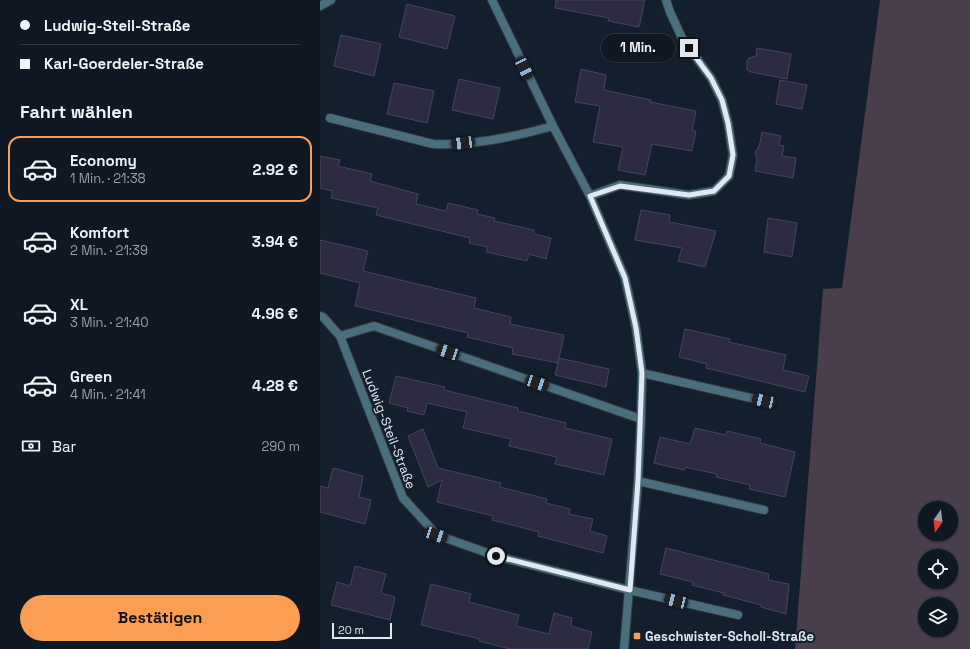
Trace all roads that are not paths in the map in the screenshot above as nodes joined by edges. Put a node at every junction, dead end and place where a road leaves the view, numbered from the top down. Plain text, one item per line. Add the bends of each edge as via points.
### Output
1 (331, 0) edge
2 (492, 0) edge
3 (666, 0) edge
4 (320, 6) edge
5 (330, 118) dead end
6 (553, 126) junction
7 (590, 196) junction
8 (320, 316) edge
9 (340, 336) junction
10 (642, 373) junction
11 (764, 401) dead end
12 (641, 419) junction
13 (638, 481) junction
14 (764, 510) dead end
15 (630, 590) junction
16 (738, 616) dead end
17 (624, 649) edge

1 - 4 street
2 - 6 street
3 - 7 street via 682,38 711,78 722,100 733,155 729,176 714,191 689,195 620,186
5 - 6 street via 434,144 449,145 518,136
6 - 7 street
7 - 10 street via 625,278 636,328
8 - 9 street, Ludwig-Steil-Straße
9 - 12 street via 374,326
9 - 15 street, Ludwig-Steil-Straße via 403,498 436,535 496,556
10 - 11 street
10 - 12 street
12 - 13 street
13 - 14 street
13 - 15 street
15 - 16 street, Ludwig-Steil-Straße
15 - 17 street

